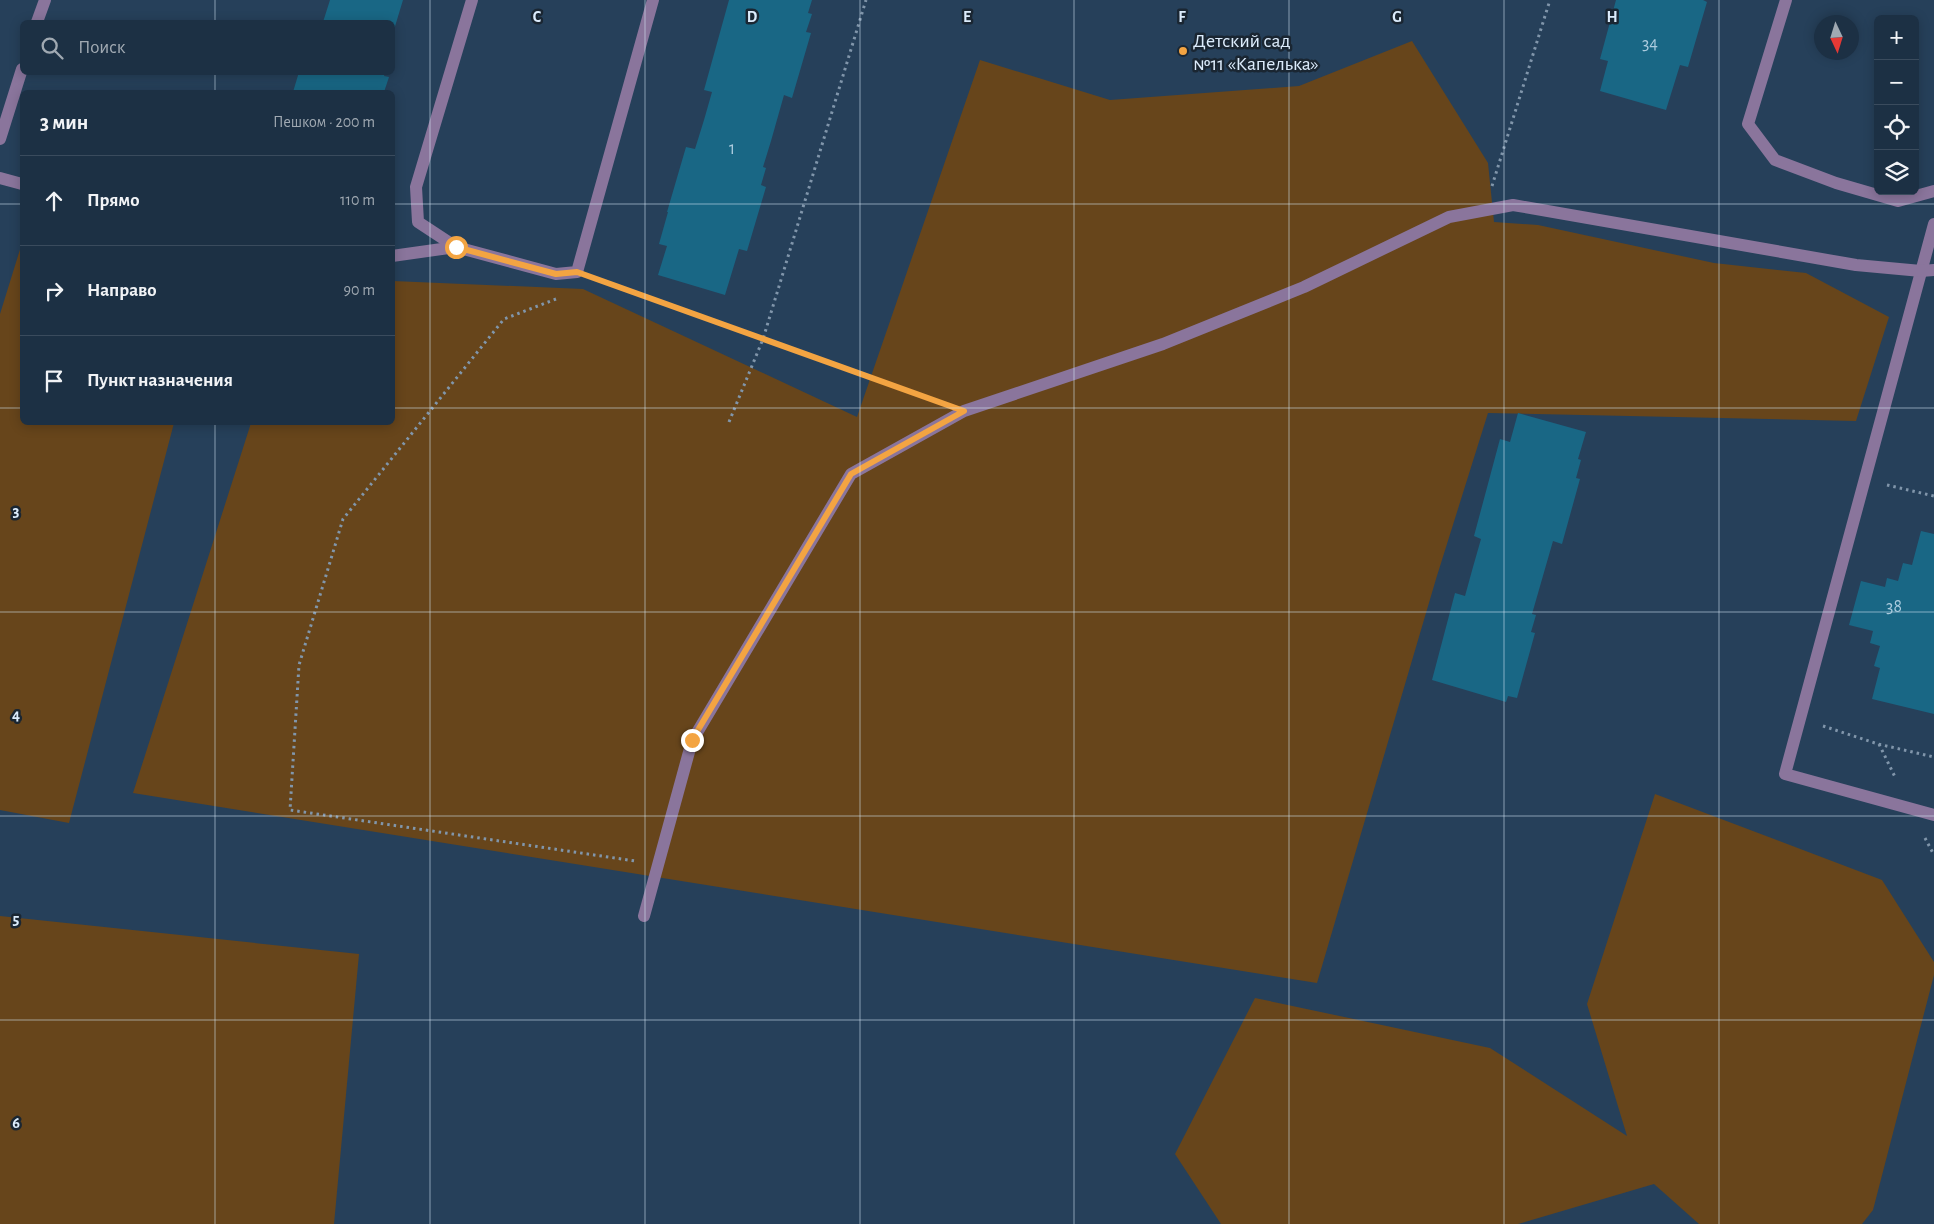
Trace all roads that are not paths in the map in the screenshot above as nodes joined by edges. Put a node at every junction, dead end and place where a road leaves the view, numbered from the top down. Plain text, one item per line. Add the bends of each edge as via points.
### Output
1 (44, 0) edge
2 (472, 0) edge
3 (653, 0) edge
4 (1786, 0) edge
5 (38, 20) edge
6 (20, 75) edge
7 (0, 139) edge
8 (0, 178) edge
9 (20, 183) edge
10 (1934, 191) edge
11 (1934, 224) edge
12 (456, 247) junction
13 (395, 256) edge
14 (1928, 270) edge
15 (1934, 815) edge
16 (644, 916) dead end

1 - 5 lane
2 - 12 lane via 416,187 418,222
3 - 12 lane via 577,272 556,274
4 - 10 lane via 1748,124 1775,160 1836,183 1898,201
6 - 7 lane
8 - 9 lane
11 - 14 lane
12 - 13 lane
14 - 15 lane via 1865,479 1786,774
14 - 16 lane via 1856,265 1513,205 1449,217 1304,287 1162,344 964,411 851,474 692,740

